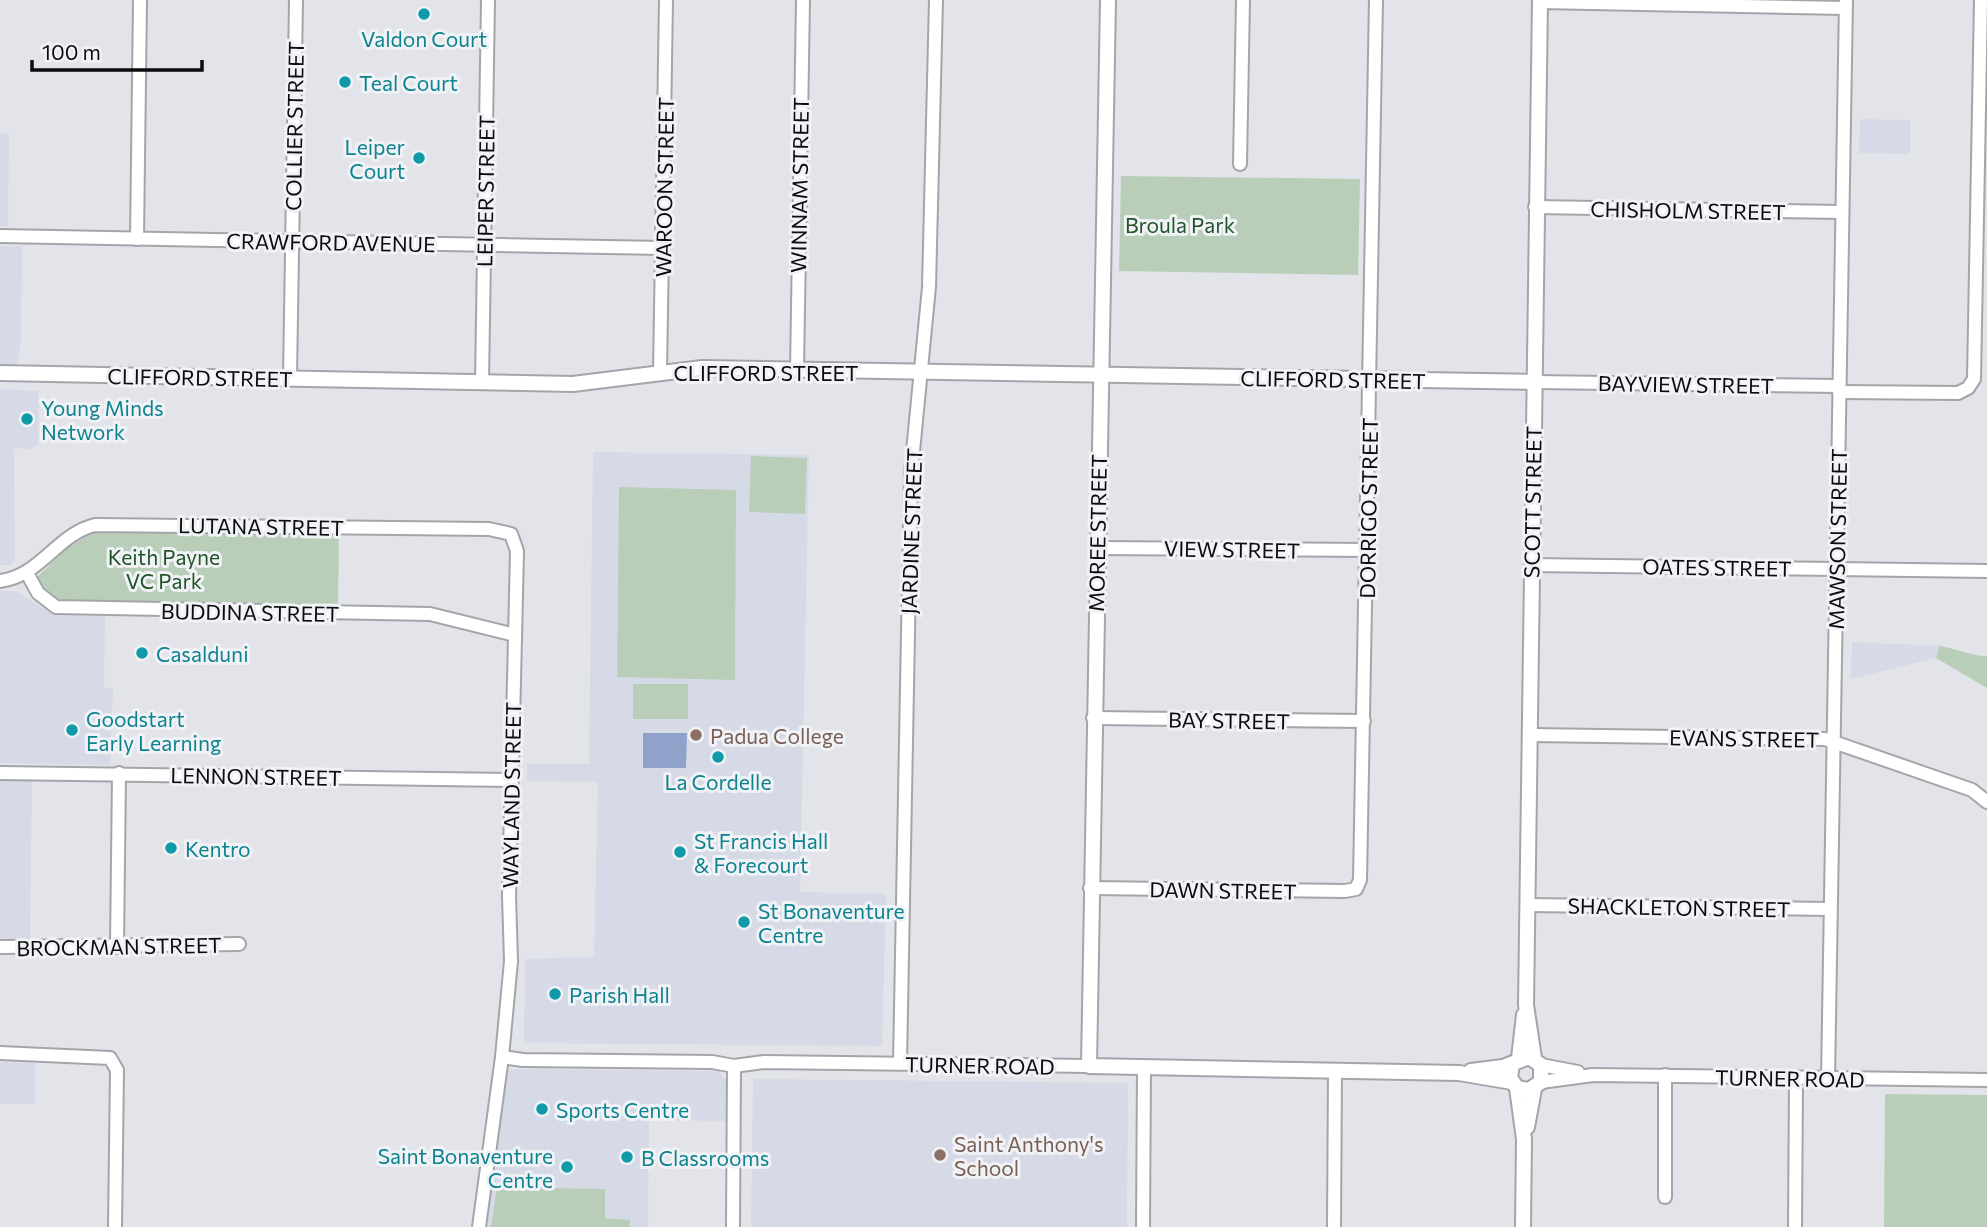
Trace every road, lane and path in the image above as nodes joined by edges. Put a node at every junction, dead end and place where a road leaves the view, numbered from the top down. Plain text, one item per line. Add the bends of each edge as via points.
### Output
1 (140, 0) edge
2 (296, 0) edge
3 (488, 0) edge
4 (666, 0) edge
5 (803, 0) edge
6 (936, 0) edge
7 (1108, 0) edge
8 (1243, 0) edge
9 (1376, 0) edge
10 (1981, 0) edge
11 (1540, 1) edge
12 (1845, 4) edge
13 (1240, 164) dead end
14 (1535, 207) junction
15 (1842, 212) junction
16 (0, 236) edge
17 (136, 239) junction
18 (293, 241) junction
19 (484, 245) junction
20 (663, 248) junction
21 (796, 370) junction
22 (0, 373) edge
23 (660, 373) junction
24 (920, 373) junction
25 (1102, 376) junction
26 (289, 379) junction
27 (1370, 380) junction
28 (482, 382) junction
29 (1534, 382) junction
30 (1839, 389) junction
31 (511, 534) joint
32 (1097, 548) junction
33 (1367, 550) junction
34 (1531, 565) junction
35 (1836, 569) junction
36 (1987, 571) edge
37 (27, 573) junction
38 (0, 581) edge
39 (515, 635) junction
40 (1093, 718) junction
41 (1364, 722) junction
42 (1531, 735) junction
43 (1833, 740) junction
44 (0, 773) edge
45 (119, 773) junction
46 (512, 780) junction
47 (1987, 802) edge
48 (1090, 888) junction
49 (1356, 889) joint
50 (1528, 905) junction
51 (1830, 909) junction
52 (239, 944) dead end
53 (0, 947) edge
54 (117, 947) junction
55 (0, 1053) edge
56 (502, 1057) junction
57 (1526, 1061) junction
58 (900, 1063) junction
59 (734, 1066) junction
60 (1089, 1066) junction
61 (1144, 1068) junction
62 (1335, 1070) junction
63 (1459, 1073) junction
64 (1593, 1074) junction
65 (1665, 1075) junction
66 (1796, 1079) junction
67 (1828, 1079) junction
68 (1987, 1080) edge
69 (1515, 1085) junction
70 (1538, 1085) junction
71 (1524, 1139) junction
72 (1665, 1197) dead end
73 (115, 1227) edge
74 (479, 1227) edge
75 (733, 1227) edge
76 (1143, 1227) edge
77 (1334, 1227) edge
78 (1523, 1227) edge
79 (1795, 1227) edge

1 - 17 street
2 - 18 street, COLLIER STREET
3 - 19 street, LEIPER STREET
4 - 20 street, WAROON STREET
5 - 21 street, WINNAM STREET
6 - 24 street, JARDINE STREET via 930,276
7 - 25 street, MOREE STREET
8 - 13 street
9 - 27 street, DORRIGO STREET
10 - 30 street, BAYVIEW STREET via 1971,392
11 - 12 street
11 - 14 street, SCOTT STREET
12 - 15 street, MAWSON STREET
14 - 15 street, CHISHOLM STREET
14 - 29 street, SCOTT STREET
15 - 30 street, MAWSON STREET
16 - 17 street, CRAWFORD AVENUE
17 - 18 street, CRAWFORD AVENUE
18 - 19 street, CRAWFORD AVENUE
18 - 26 street, COLLIER STREET
19 - 20 street, CRAWFORD AVENUE
19 - 28 street, LEIPER STREET
20 - 23 street, WAROON STREET
21 - 23 street, CLIFFORD STREET
21 - 24 street, CLIFFORD STREET
22 - 26 street, CLIFFORD STREET
23 - 28 street, CLIFFORD STREET via 596,383
24 - 25 street, CLIFFORD STREET
24 - 58 street, JARDINE STREET via 910,518
25 - 27 street, CLIFFORD STREET
25 - 32 street, MOREE STREET
26 - 28 street, CLIFFORD STREET
27 - 29 street, CLIFFORD STREET
27 - 33 street, DORRIGO STREET
29 - 30 street, BAYVIEW STREET
29 - 34 street, SCOTT STREET
30 - 35 street, MAWSON STREET
31 - 37 street, LUTANA STREET via 489,529 95,525 75,533
31 - 39 street, WAYLAND STREET via 517,551
32 - 33 street, VIEW STREET
32 - 40 street, MOREE STREET
33 - 41 street, DORRIGO STREET
34 - 35 street, OATES STREET
34 - 42 street, SCOTT STREET
35 - 36 street, OATES STREET
35 - 43 street, MAWSON STREET
37 - 38 street
37 - 39 street, BUDDINA STREET via 38,593 57,607 430,614
39 - 46 street, WAYLAND STREET
40 - 41 street, BAY STREET
40 - 48 street, MOREE STREET
41 - 49 street, DORRIGO STREET via 1360,880
42 - 43 street, EVANS STREET
42 - 50 street, SCOTT STREET
43 - 47 street, EVANS STREET via 1972,790
43 - 51 street, MAWSON STREET
44 - 45 street, LENNON STREET
45 - 46 street, LENNON STREET
45 - 54 street
46 - 56 street, WAYLAND STREET via 511,961
48 - 49 street, DAWN STREET
48 - 60 street, MOREE STREET
50 - 51 street, SHACKLETON STREET
50 - 57 street, SCOTT STREET
51 - 67 street, MAWSON STREET
52 - 54 street, BROCKMAN STREET
53 - 54 street, BROCKMAN STREET
55 - 73 street via 110,1058 117,1070
56 - 59 street, TURNER ROAD
56 - 74 street, WAYLAND STREET
57 - 63 street, TURNER ROAD
57 - 64 street, TURNER ROAD
57 - 69 street via 1510,1073
57 - 70 street
58 - 59 street, TURNER ROAD
58 - 60 street, TURNER ROAD
59 - 75 street
60 - 61 street, TURNER ROAD
61 - 62 street, TURNER ROAD
61 - 76 street
62 - 63 street, TURNER ROAD
62 - 77 street
63 - 69 street, TURNER ROAD
64 - 65 street, TURNER ROAD
64 - 70 street, TURNER ROAD
65 - 66 street, TURNER ROAD
65 - 72 street
66 - 67 street, TURNER ROAD
66 - 79 street
67 - 68 street, TURNER ROAD
69 - 70 street, TURNER ROAD
69 - 71 street
70 - 71 street
71 - 78 street

